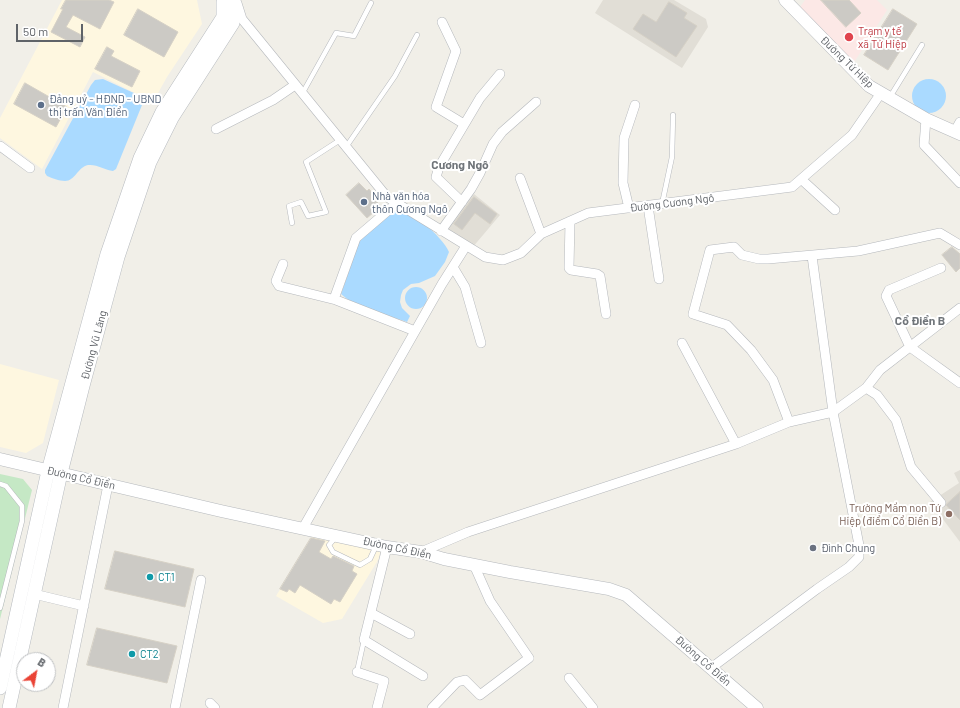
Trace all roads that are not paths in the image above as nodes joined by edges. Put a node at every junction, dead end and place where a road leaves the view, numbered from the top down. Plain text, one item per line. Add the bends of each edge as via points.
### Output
1 (785, 0) edge
2 (231, 2) edge
3 (371, 3) dead end
4 (442, 22) dead end
5 (416, 35) dead end
6 (922, 45) dead end
7 (500, 74) dead end
8 (295, 85) junction
9 (302, 94) junction
10 (885, 96) junction
11 (536, 102) dead end
12 (635, 105) dead end
13 (673, 115) dead end
14 (926, 119) junction
15 (464, 124) junction
16 (216, 129) dead end
17 (958, 129) edge
18 (343, 143) junction
19 (0, 146) edge
20 (30, 168) dead end
21 (520, 178) dead end
22 (801, 179) junction
23 (960, 183) edge
24 (462, 202) junction
25 (397, 203) junction
26 (662, 204) junction
27 (648, 206) junction
28 (629, 208) junction
29 (835, 210) dead end
30 (570, 221) junction
31 (292, 223) dead end
32 (441, 231) junction
33 (541, 234) junction
34 (960, 245) edge
35 (466, 246) junction
36 (812, 256) junction
37 (283, 264) dead end
38 (453, 267) junction
39 (941, 268) dead end
40 (659, 280) dead end
41 (334, 299) junction
42 (98, 308) junction
43 (960, 308) edge
44 (606, 314) dead end
45 (416, 330) junction
46 (481, 343) dead end
47 (682, 344) dead end
48 (910, 347) junction
49 (960, 383) edge
50 (866, 388) junction
51 (833, 412) junction
52 (789, 422) junction
53 (736, 444) junction
54 (0, 460) edge
55 (48, 471) junction
56 (61, 473) junction
57 (0, 484) edge
58 (108, 485) junction
59 (940, 503) dead end
60 (304, 528) junction
61 (336, 535) junction
62 (382, 545) junction
63 (421, 552) junction
64 (474, 565) junction
65 (201, 580) dead end
66 (34, 594) junction
67 (84, 606) junction
68 (0, 608) edge
69 (371, 613) junction
70 (410, 634) dead end
71 (364, 640) junction
72 (711, 668) junction
73 (357, 672) joint
74 (423, 676) dead end
75 (569, 678) dead end
76 (0, 688) edge
77 (9, 708) edge
78 (63, 708) edge
79 (175, 708) edge
80 (377, 708) edge
81 (432, 708) edge
82 (593, 708) edge
83 (757, 708) edge

1 - 10 street, Đường Tứ Hiệp via 869,86
2 - 8 street, Đường Cương Ngô
2 - 42 main road, Đường Vũ Lăng via 162,112 158,135 135,170 107,254
3 - 9 lane via 354,36 336,33
4 - 15 street via 456,51 436,107
5 - 18 lane via 395,76
6 - 10 lane
7 - 15 street via 480,98
8 - 9 street, Đường Cương Ngô
8 - 16 street via 273,100
9 - 18 street, Đường Cương Ngô
10 - 14 street, Đường Tứ Hiệp
10 - 22 street, Đường Cương Ngô via 852,135
11 - 24 street via 502,132 493,144 480,174
12 - 28 street via 624,138 623,183
13 - 26 lane via 672,157
14 - 17 street, Đường Tứ Hiệp
14 - 23 street via 924,145
15 - 24 street via 436,177
18 - 25 street, Đường Cương Ngô via 387,197
18 - 31 lane via 306,162 326,212 308,216 302,202 289,206
19 - 20 street
21 - 33 street
22 - 26 street, Đường Cương Ngô via 792,187
22 - 29 street
24 - 32 street
25 - 32 street, Đường Cương Ngô
25 - 41 street via 356,238
26 - 27 street, Đường Cương Ngô
27 - 28 street, Đường Cương Ngô
27 - 40 street
28 - 30 street, Đường Cương Ngô via 588,214
30 - 33 street, Đường Cương Ngô
30 - 44 street via 569,268 600,276
32 - 35 street, Đường Cương Ngô
33 - 35 street, Đường Cương Ngô via 521,253 503,260 485,257
34 - 36 street via 940,233 858,251
35 - 38 street
36 - 51 street
36 - 52 street via 759,260 742,255 734,247 710,250 693,314 727,325 751,350 772,380
37 - 41 street via 276,282 279,286
38 - 45 street
38 - 46 street via 465,287
39 - 48 street via 889,290 886,296
41 - 45 street
42 - 55 main road, Đường Vũ Lăng
42 - 56 main road, Đường Vũ Lăng via 83,386
43 - 48 street
45 - 60 street
47 - 53 street
48 - 49 street
48 - 50 street via 880,370
50 - 51 street
50 - 59 street via 876,395 896,420 911,467
51 - 52 street
51 - 72 street via 859,545 859,557
52 - 53 street
53 - 63 street via 468,532
54 - 55 street, Đường Cổ Điển
55 - 56 street, Đường Cổ Điển
55 - 76 main road, Đường Vũ Lăng
56 - 58 street, Đường Cổ Điển
56 - 66 main road, Đường Vũ Lăng
57 - 68 lane via 6,486 22,506 22,521
58 - 60 street, Đường Cổ Điển
58 - 67 street
60 - 61 street, Đường Cổ Điển
61 - 62 street, Đường Cổ Điển
61 - 62 lane via 329,545 333,552 360,565 370,559
62 - 63 street, Đường Cổ Điển
62 - 69 street
63 - 64 street, Đường Cổ Điển
64 - 72 street, Đường Cổ Điển via 609,589 626,596
64 - 81 street via 490,601 529,658 480,695 465,680 457,682
65 - 79 street
66 - 67 street
66 - 77 main road, Đường Vũ Lăng
67 - 78 street
69 - 70 street
69 - 71 street
71 - 73 lane
71 - 74 street
72 - 83 street, Đường Cổ Điển
73 - 80 street via 384,681
75 - 82 street

